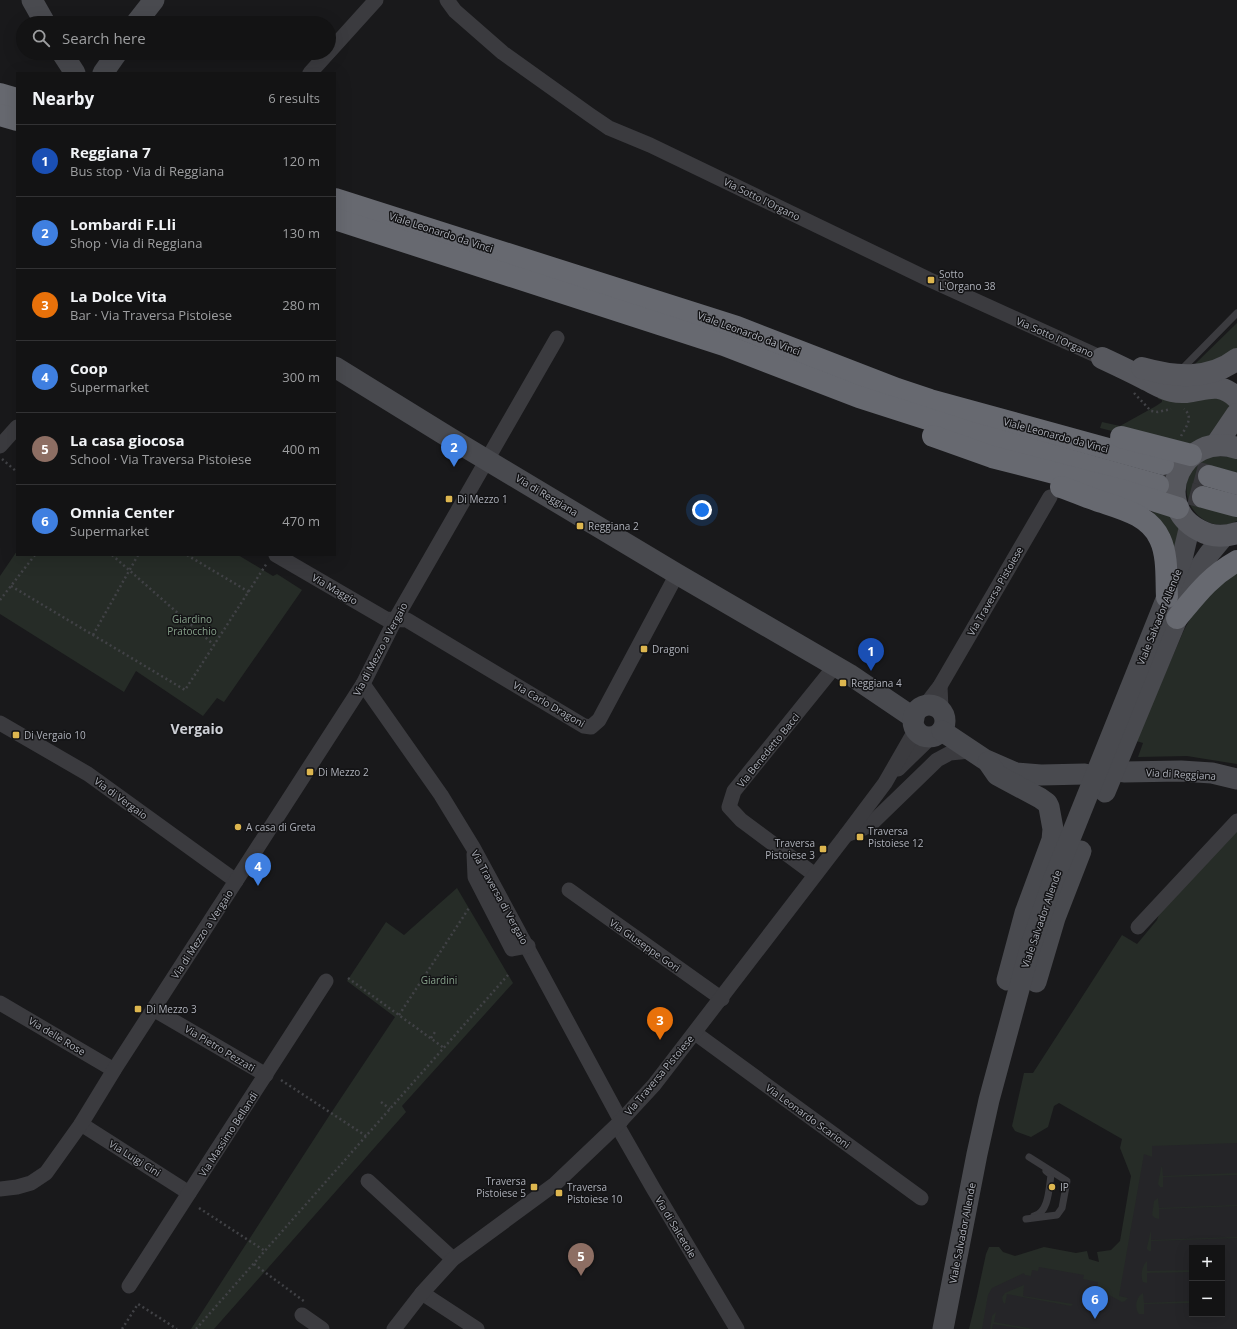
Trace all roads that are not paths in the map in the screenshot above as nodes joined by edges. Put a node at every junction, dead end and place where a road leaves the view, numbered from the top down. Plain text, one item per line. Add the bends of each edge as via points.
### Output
1 (32, 0) edge
2 (154, 0) edge
3 (376, 0) edge
4 (447, 0) edge
5 (41, 16) edge
6 (141, 16) edge
7 (336, 45) edge
8 (72, 60) edge
9 (77, 60) edge
10 (103, 60) edge
11 (107, 60) edge
12 (322, 60) edge
13 (90, 72) edge
14 (311, 72) edge
15 (0, 94) edge
16 (16, 99) edge
17 (0, 115) edge
18 (16, 120) edge
19 (336, 199) edge
20 (336, 219) edge
21 (1237, 313) edge
22 (737, 327) junction
23 (557, 338) dead end
24 (1102, 358) junction
25 (1237, 360) edge
26 (336, 368) edge
27 (1176, 375) junction
28 (859, 398) junction
29 (1237, 398) edge
30 (1237, 414) edge
31 (16, 428) edge
32 (0, 446) edge
33 (1227, 447) edge
34 (1191, 455) junction
35 (992, 457) junction
36 (486, 459) junction
37 (1164, 464) tunnel mouth
38 (1237, 484) edge
39 (1158, 485) tunnel mouth
40 (1050, 497) dead end
41 (1236, 506) edge
42 (1184, 516) junction
43 (1231, 534) edge
44 (273, 557) edge
45 (1237, 561) edge
46 (677, 574) junction
47 (1167, 597) junction
48 (1177, 618) junction
49 (395, 620) junction
50 (835, 666) junction
51 (363, 684) junction
52 (930, 719) junction
53 (0, 723) edge
54 (970, 751) junction
55 (988, 762) junction
56 (1124, 772) dead end
57 (1031, 774) junction
58 (1085, 774) dead end
59 (1237, 779) edge
60 (1237, 821) edge
61 (846, 835) junction
62 (815, 876) junction
63 (236, 881) junction
64 (569, 890) dead end
65 (1138, 926) dead end
66 (326, 981) dead end
67 (722, 999) junction
68 (0, 1003) edge
69 (154, 1009) junction
70 (695, 1033) junction
71 (1004, 1043) junction
72 (114, 1070) junction
73 (266, 1075) junction
74 (619, 1123) junction
75 (81, 1124) junction
76 (1029, 1157) joint
77 (368, 1181) dead end
78 (0, 1189) edge
79 (189, 1193) junction
80 (921, 1198) dead end
81 (453, 1259) junction
82 (129, 1286) dead end
83 (422, 1293) junction
84 (304, 1309) road end
85 (322, 1329) edge
86 (394, 1329) edge
87 (477, 1329) edge
88 (737, 1329) edge
89 (944, 1329) edge
90 (956, 1329) edge

1 - 5 main road
2 - 6 main road
3 - 7 street
4 - 24 street, Via Sotto l'Organo via 455,11 503,53 609,128
8 - 13 main road
9 - 13 main road
10 - 13 main road
11 - 13 main road
12 - 14 street
15 - 16 highway
17 - 18 highway
19 - 22 highway, Viale Leonardo da Vinci
20 - 28 highway, Viale Leonardo da Vinci via 724,345
21 - 27 lane
22 - 34 highway via 978,400
22 - 37 highway, Viale Leonardo da Vinci via 924,398
23 - 36 street, Via di Mezzo a Vergaio
24 - 27 main road
24 - 29 main road via 1173,391 1188,392 1212,387 1227,390
25 - 27 main road via 1213,372
26 - 36 main road, Via di Reggiana
28 - 35 highway via 926,433
28 - 39 highway, Viale Leonardo da Vinci via 968,432
30 - 33 main road
31 - 32 street
33 - 34 main road via 1207,447
34 - 42 main road via 1180,468 1175,492
35 - 42 highway via 1124,491
35 - 47 highway via 1034,477 1134,514 1149,524 1162,547
36 - 46 main road, Via di Reggiana
36 - 49 street, Via di Mezzo a Vergaio
38 - 41 highway via 1206,487
40 - 52 street, Via Traversa Pistoiese via 930,699
42 - 43 main road via 1203,533 1217,536
42 - 47 main road, Viale Salvador Allende via 1182,558
43 - 48 main road, Viale Salvador Allende via 1209,554 1199,568
44 - 49 street, Via Maggio via 386,619
45 - 48 highway via 1202,587
46 - 49 street, Via Carlo Dragoni via 599,720 591,727 584,726 407,620
46 - 50 main road, Via di Reggiana
47 - 71 main road, Viale Salvador Allende via 1038,921
48 - 90 main road, Viale Salvador Allende via 1076,862 1041,963 989,1151
49 - 51 street, Via di Mezzo a Vergaio
50 - 52 main road, Via di Reggiana
50 - 62 street, Via Benedetto Bacci via 734,791 729,808
51 - 63 street, Via di Mezzo a Vergaio
51 - 74 street, Via Traversa di Vergaio via 441,795 474,849 528,946
52 - 54 main road, Via di Reggiana
52 - 57 main road, Via di Reggiana via 982,745
52 - 61 street, Via Traversa Pistoiese
53 - 63 street, Via di Vergaio via 88,774
54 - 55 main road, Via di Reggiana
54 - 61 street via 950,753 937,760 872,823
55 - 57 main road, Via di Reggiana via 1016,772
55 - 71 main road via 997,775 1047,803 1054,829 1025,913 1008,973
56 - 59 main road, Via di Reggiana via 1212,773
57 - 58 main road, Via di Reggiana
60 - 65 street
61 - 62 street, Via Traversa Pistoiese
62 - 67 street, Via Traversa Pistoiese
63 - 69 street, Via di Mezzo a Vergaio
64 - 67 street, Via Giuseppe Gori
66 - 73 street, Via Massimo Bellandi
67 - 70 street, Via Traversa Pistoiese
68 - 72 street, Via delle Rose
69 - 72 street, Via di Mezzo a Vergaio
69 - 73 street, Via Pietro Pezzati
70 - 74 street, Via Traversa Pistoiese via 654,1085
70 - 80 street, Via Leonardo Scarioni
71 - 89 main road, Viale Salvador Allende via 977,1154
72 - 75 street, Via di Mezzo a Vergaio
73 - 79 street, Via Massimo Bellandi
74 - 81 street, Via Traversa Pistoiese via 555,1184
74 - 88 street, Via di Salcetole via 649,1182
75 - 78 street, Via di Mezzo a Vergaio via 46,1173 31,1183
75 - 79 street, Via Luigi Cini
76 - 76 lane via 1051,1175 1045,1208 1038,1215 1026,1219 1057,1215 1062,1208 1067,1181
77 - 81 street
79 - 82 street, Via Massimo Bellandi
81 - 83 street, Via Traversa Pistoiese
83 - 86 street, Via Traversa Pistoiese
83 - 87 street
84 - 85 street

